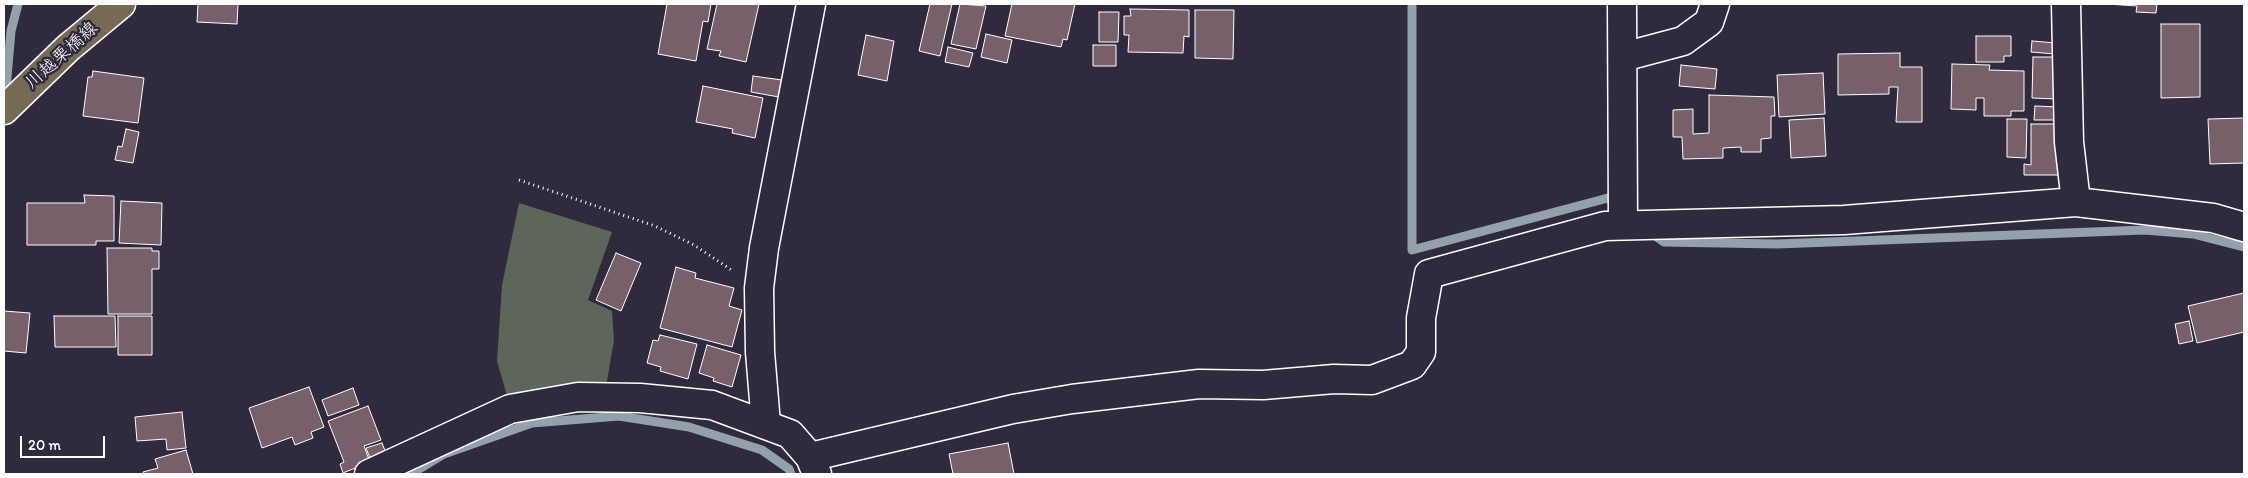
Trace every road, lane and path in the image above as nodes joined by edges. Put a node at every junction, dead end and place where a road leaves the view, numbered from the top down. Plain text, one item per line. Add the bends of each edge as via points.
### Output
1 (121, 4) edge
2 (811, 4) edge
3 (1622, 4) edge
4 (1715, 4) edge
5 (2066, 4) edge
6 (1623, 57) junction
7 (4, 110) edge
8 (520, 180) dead end
9 (2076, 202) junction
10 (1623, 225) junction
11 (2244, 227) edge
12 (759, 288) junction
13 (766, 424) junction
14 (814, 466) edge
15 (368, 474) edge

1 - 7 main road, 川越栗橋線 via 68,48
2 - 12 street
3 - 6 street
4 - 6 street via 1709,22 1683,41
5 - 9 street via 2070,142
6 - 10 street
8 - 12 path via 655,226 694,246
9 - 10 street via 1844,220
9 - 11 street via 2213,218
10 - 14 street via 1605,226 1429,274 1421,318 1420,352 1412,365 1372,380 1199,384 1072,398 1013,409
12 - 13 street
13 - 14 street via 790,434
13 - 15 street via 712,404 578,396 510,409

